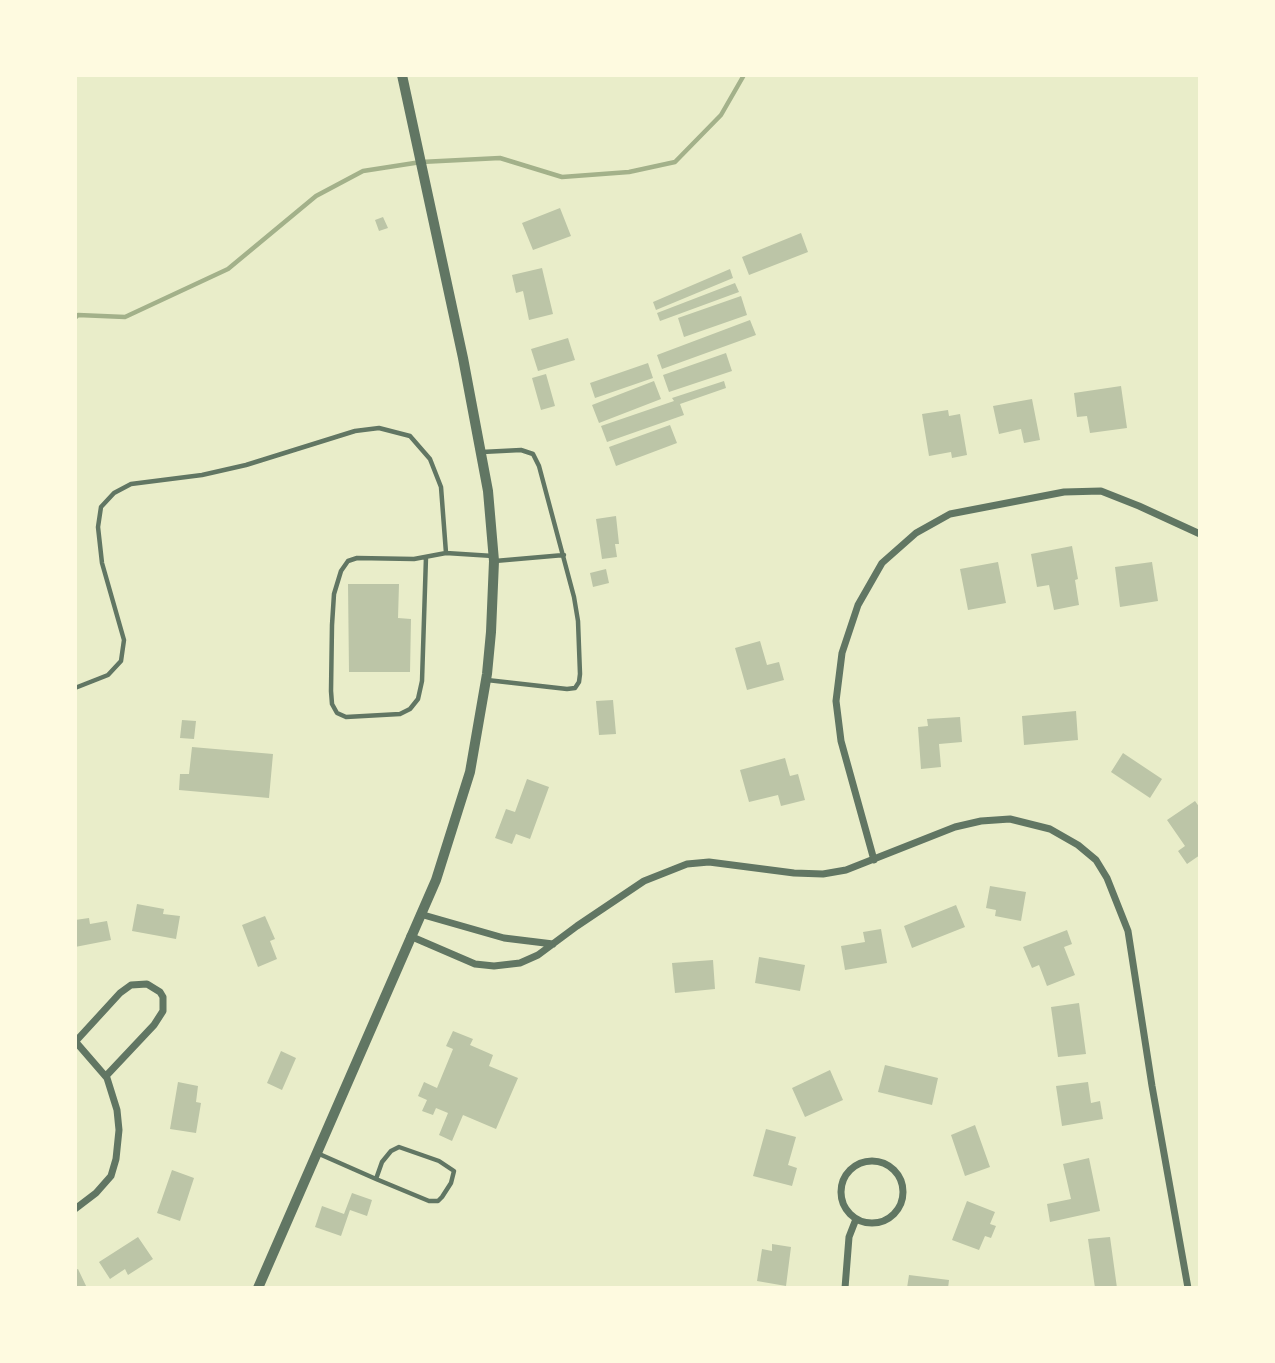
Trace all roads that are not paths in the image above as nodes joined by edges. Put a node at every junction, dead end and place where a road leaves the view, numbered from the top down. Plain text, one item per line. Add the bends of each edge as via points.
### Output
1 (402, 75) edge
2 (482, 452) junction
3 (1200, 534) edge
4 (446, 554) junction
5 (564, 555) junction
6 (426, 557) junction
7 (494, 559) junction
8 (486, 680) junction
9 (75, 688) edge
10 (874, 860) junction
11 (420, 914) junction
12 (410, 936) junction
13 (554, 944) junction
14 (76, 1041) edge
15 (106, 1076) junction
16 (316, 1152) junction
17 (376, 1179) junction
18 (75, 1209) edge
19 (856, 1219) junction
20 (258, 1288) edge
21 (845, 1288) edge
22 (1188, 1288) edge

1 - 2 street
2 - 5 lane via 521,450 533,454
2 - 7 street
3 - 10 street via 1101,491 1064,492 950,514 916,533 881,563 858,605 842,653 836,701 841,741
4 - 6 lane
4 - 7 lane
4 - 9 lane via 441,487 430,458 410,436 379,428 355,431 246,466 131,484 101,507 98,527 102,563 124,640 121,661 108,676
5 - 7 lane
5 - 8 lane via 578,621 579,682 567,689
6 - 6 lane via 357,558 341,571 332,625 331,691 337,713 346,717 400,713 411,709 418,699
7 - 8 street
8 - 11 street via 470,772 436,880
10 - 13 street via 823,874 709,862 687,864 644,881
10 - 22 street via 955,827 1010,819 1050,830 1096,860 1108,878 1128,932
11 - 12 street
11 - 13 street via 504,938
12 - 13 street via 475,964 494,966 520,963
12 - 16 street
14 - 15 street
14 - 15 street via 131,985 148,984 160,992 163,1012
15 - 18 street via 117,1110 116,1159 111,1176
16 - 17 lane
16 - 20 street
17 - 17 lane via 438,1201 454,1171 399,1147 382,1162
19 - 19 street via 873,1224 897,1212 902,1186 887,1165 870,1161 848,1173 842,1198
19 - 21 street via 849,1237

